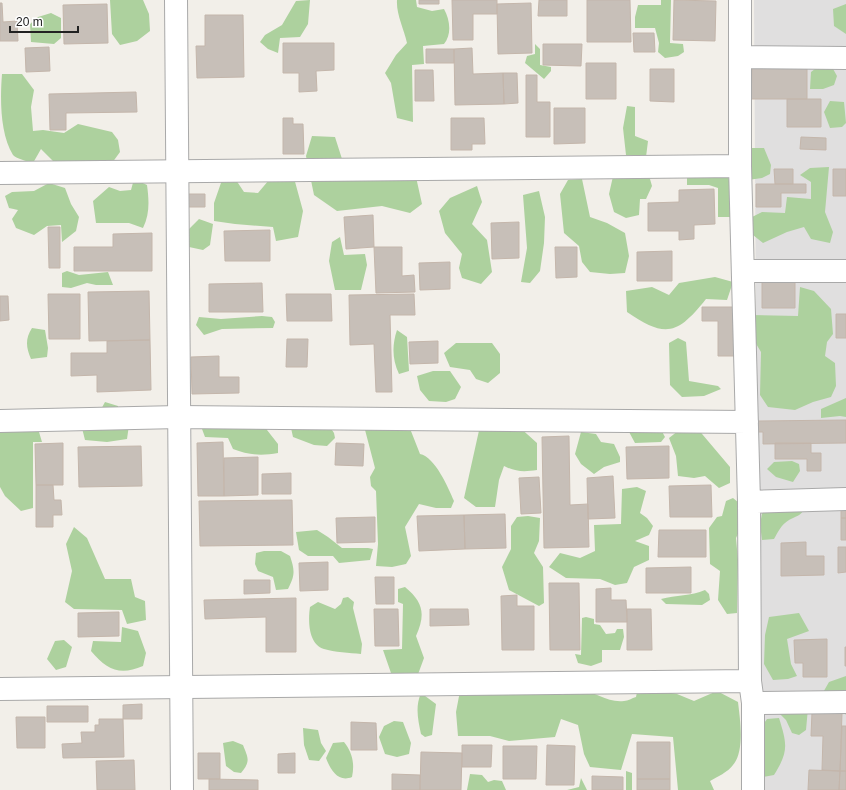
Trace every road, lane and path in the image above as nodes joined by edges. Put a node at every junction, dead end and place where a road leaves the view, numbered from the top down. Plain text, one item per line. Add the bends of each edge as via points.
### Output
1 (176, 0) edge
2 (740, 0) edge
3 (741, 57) junction
4 (846, 58) edge
5 (740, 166) junction
6 (177, 171) junction
7 (0, 173) edge
8 (846, 271) edge
9 (744, 272) junction
10 (179, 417) junction
11 (0, 421) edge
12 (747, 422) junction
13 (846, 499) edge
14 (750, 502) junction
15 (750, 681) junction
16 (182, 687) junction
17 (0, 689) edge
18 (846, 702) edge
19 (753, 703) junction
20 (182, 790) edge
21 (753, 790) edge

1 - 6 street
2 - 3 street
3 - 4 street
3 - 5 street
5 - 6 street
5 - 9 street
6 - 7 street
6 - 10 street
8 - 9 street
9 - 12 street
10 - 11 street
10 - 12 street
10 - 16 street
12 - 14 street
13 - 14 street
14 - 15 street
15 - 16 street
15 - 19 street
16 - 17 street
16 - 20 street
18 - 19 street
19 - 21 street

